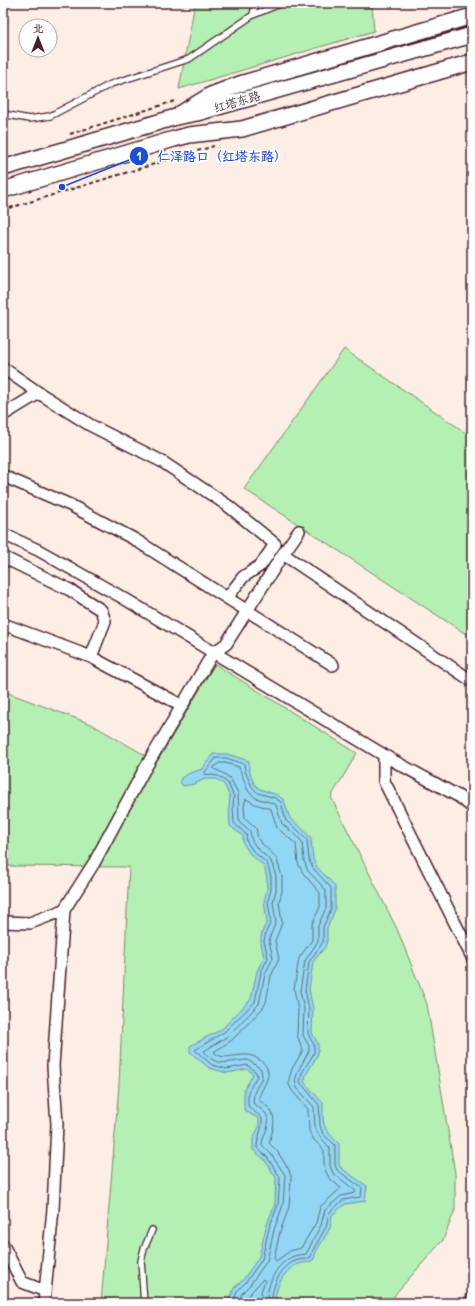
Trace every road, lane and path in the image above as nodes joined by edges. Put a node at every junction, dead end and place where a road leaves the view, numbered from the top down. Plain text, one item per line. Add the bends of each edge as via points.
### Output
1 (254, 3) edge
2 (282, 3) edge
3 (254, 15) junction
4 (472, 16) edge
5 (472, 35) edge
6 (472, 62) edge
7 (193, 105) junction
8 (3, 114) edge
9 (176, 117) junction
10 (70, 134) dead end
11 (217, 145) dead end
12 (3, 168) edge
13 (3, 190) edge
14 (3, 210) edge
15 (3, 368) edge
16 (39, 393) junction
17 (3, 415) edge
18 (3, 476) edge
19 (300, 531) dead end
20 (3, 534) edge
21 (283, 554) junction
22 (3, 558) edge
23 (226, 598) junction
24 (247, 611) junction
25 (3, 624) edge
26 (212, 653) junction
27 (91, 657) junction
28 (333, 665) dead end
29 (472, 681) edge
30 (181, 706) junction
31 (384, 755) junction
32 (472, 807) edge
33 (64, 910) junction
34 (3, 922) edge
35 (472, 957) edge
36 (152, 1230) dead end
37 (3, 1245) edge
38 (45, 1291) junction
39 (472, 1299) edge
40 (44, 1303) edge
41 (144, 1303) edge
42 (469, 1303) edge

1 - 3 lane
2 - 3 lane
3 - 8 lane via 189,59 111,84 50,116 29,119
4 - 7 main road via 240,84
5 - 9 main road, 红塔东路 via 197,114
6 - 13 main road, 红塔东路 via 242,129 174,138
7 - 9 main road
7 - 10 path via 180,100
9 - 12 main road, 红塔东路
11 - 14 path
15 - 16 street
16 - 17 street
16 - 23 street via 90,425 161,462 227,506 275,544 261,565 243,577
18 - 23 street via 70,506 134,539
19 - 21 street
20 - 26 street via 38,550 105,588
21 - 24 street
21 - 29 street
22 - 27 street via 70,590 101,610 105,621
23 - 24 street
24 - 26 street via 226,644
24 - 28 street
25 - 27 street
26 - 30 street
26 - 31 street
27 - 30 street
30 - 33 street via 142,772 94,863
31 - 32 street via 458,796
31 - 35 street via 384,781
33 - 34 street via 30,923
33 - 38 street via 53,1066 57,1124 53,1209
36 - 41 lane via 141,1261
37 - 38 street via 22,1282
38 - 40 street
39 - 42 street

